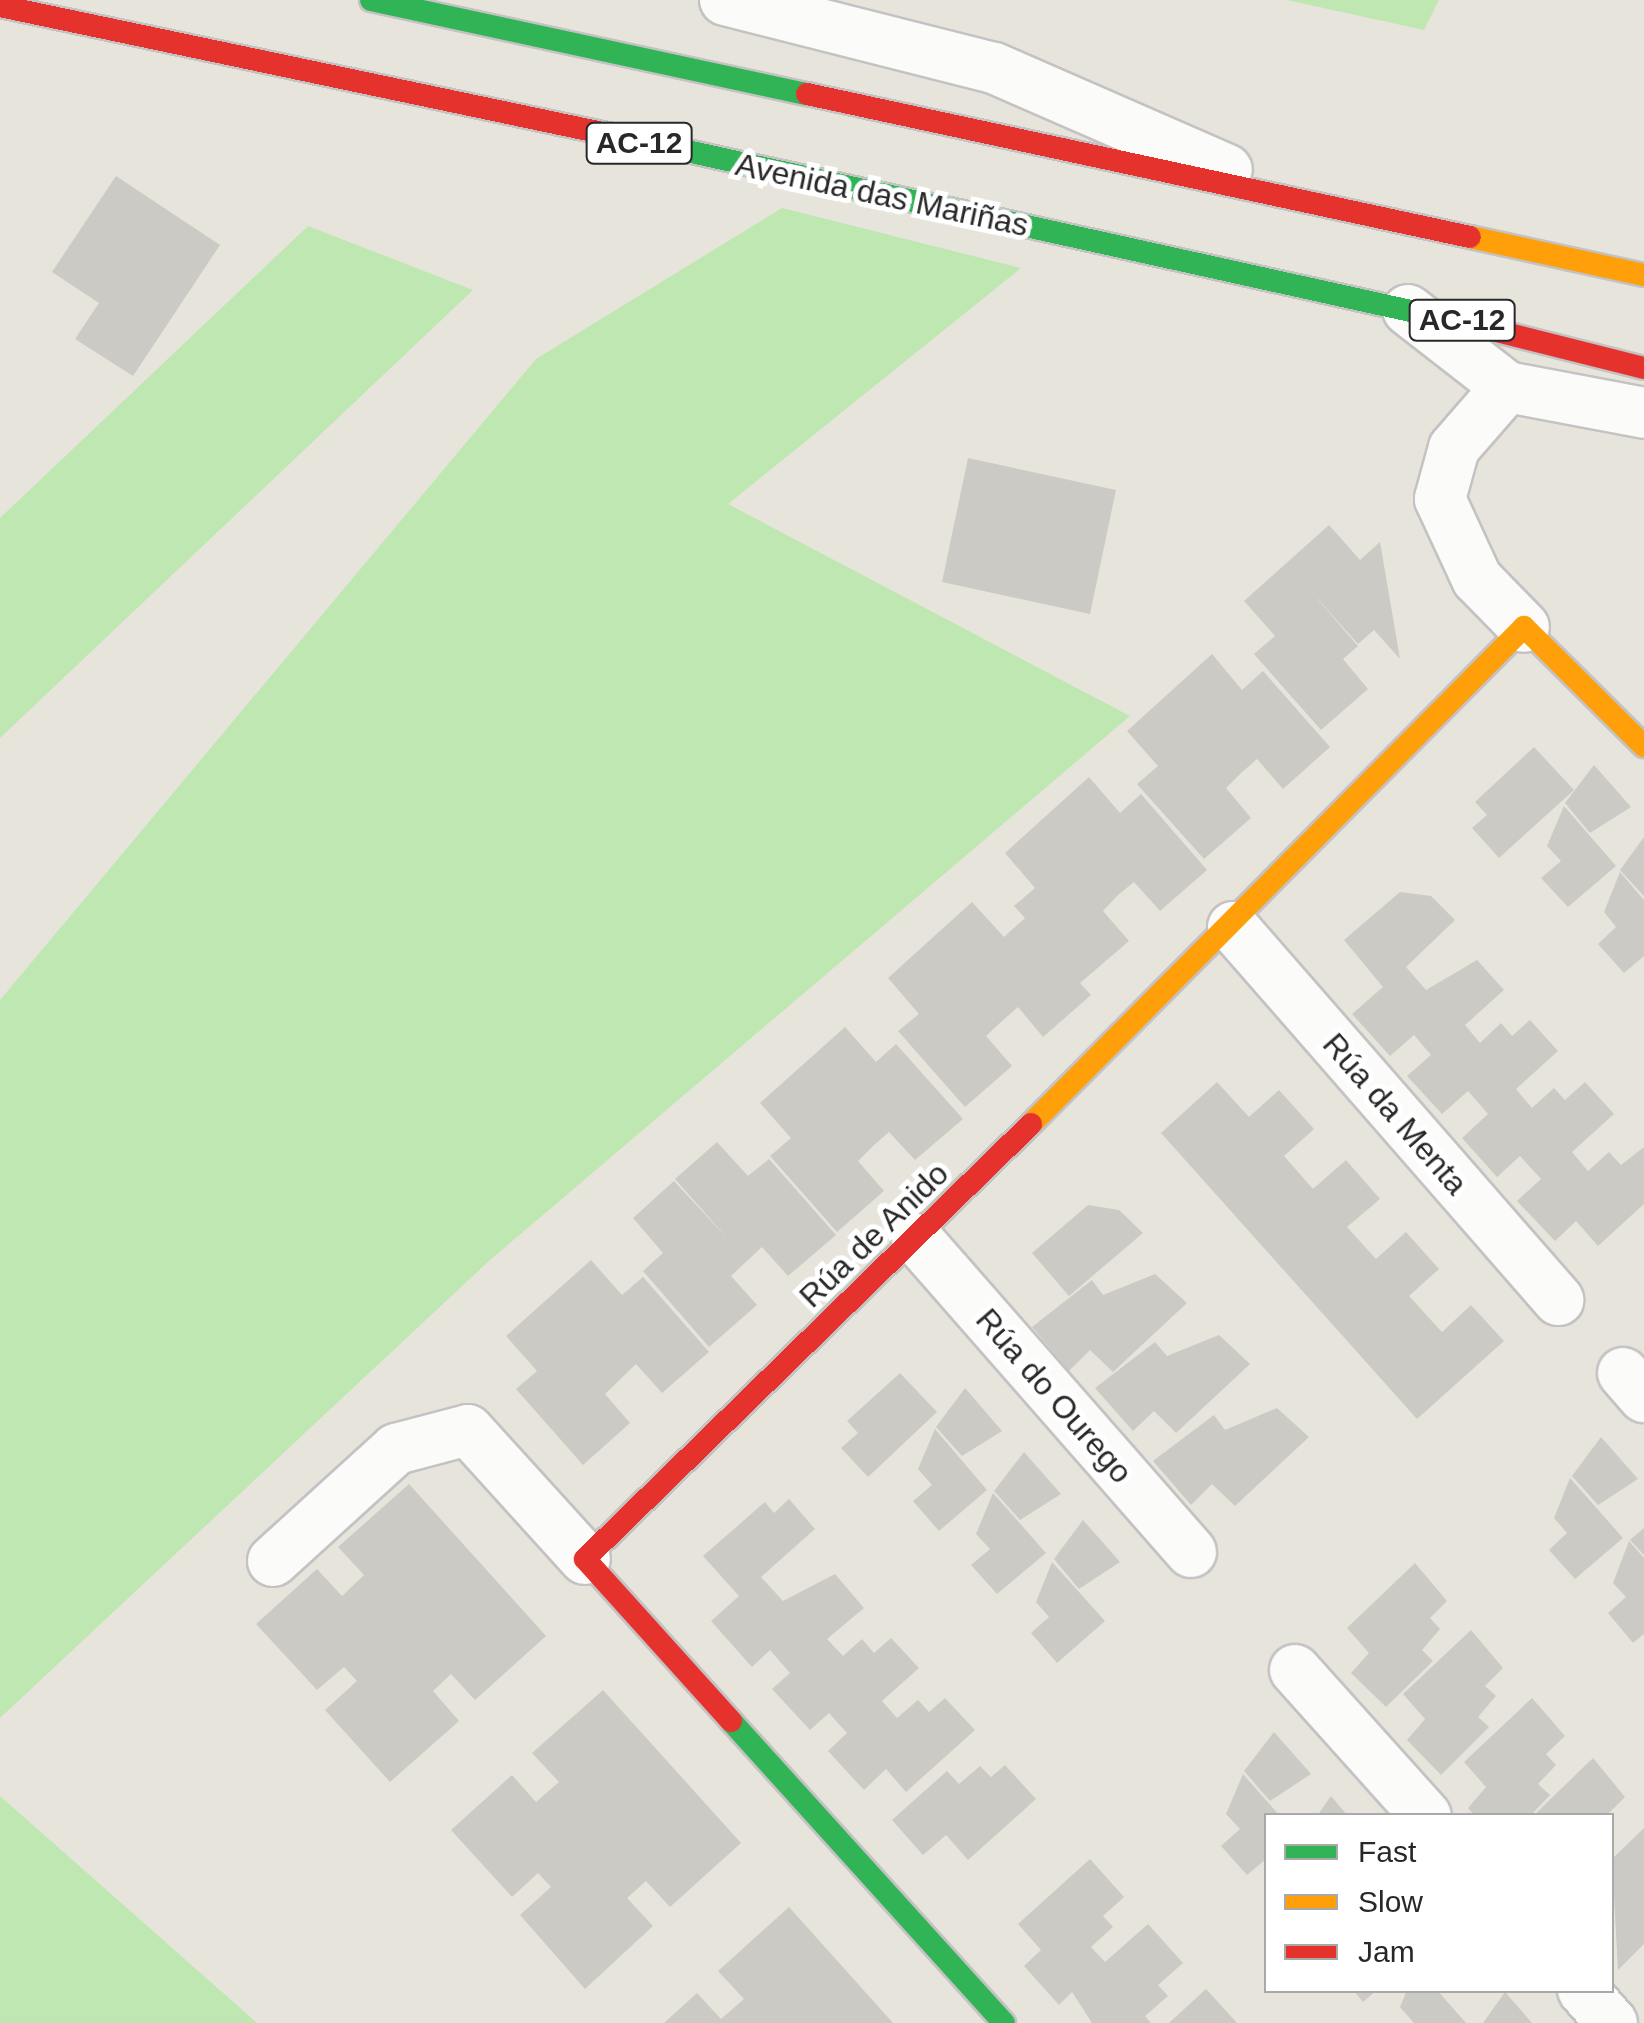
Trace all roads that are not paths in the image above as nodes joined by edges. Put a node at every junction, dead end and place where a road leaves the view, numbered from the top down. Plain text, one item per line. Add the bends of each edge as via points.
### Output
1 (371, 0) edge
2 (725, 0) edge
3 (0, 6) edge
4 (1305, 204) junction
5 (1644, 275) edge
6 (1400, 304) junction
7 (1644, 368) edge
8 (1507, 387) junction
9 (1644, 414) edge
10 (1524, 627) junction
11 (1644, 746) edge
12 (1233, 927) junction
13 (917, 1239) junction
14 (1558, 1300) dead end
15 (1191, 1552) dead end
16 (585, 1560) junction
17 (273, 1561) dead end
18 (1295, 1670) dead end
19 (1423, 1813) edge
20 (1586, 1993) edge
21 (1004, 2023) edge
22 (1612, 2023) edge

1 - 4 main road, AC-12
2 - 4 street via 994,68
3 - 6 main road, Avenida das Mariñas / AC-12
4 - 5 main road, AC-12
6 - 7 main road, Avenida das Mariñas / AC-12
6 - 8 street
8 - 9 street
8 - 10 street via 1454,448 1440,499 1477,579
10 - 11 main road
10 - 12 main road, Rúa de Anido
12 - 13 main road, Rúa de Anido
12 - 14 street, Rúa da Menta
13 - 15 street, Rúa do Ourego
13 - 16 main road, Rúa de Anido
16 - 17 street via 468,1430 396,1449
16 - 21 main road
18 - 19 street
20 - 22 street

